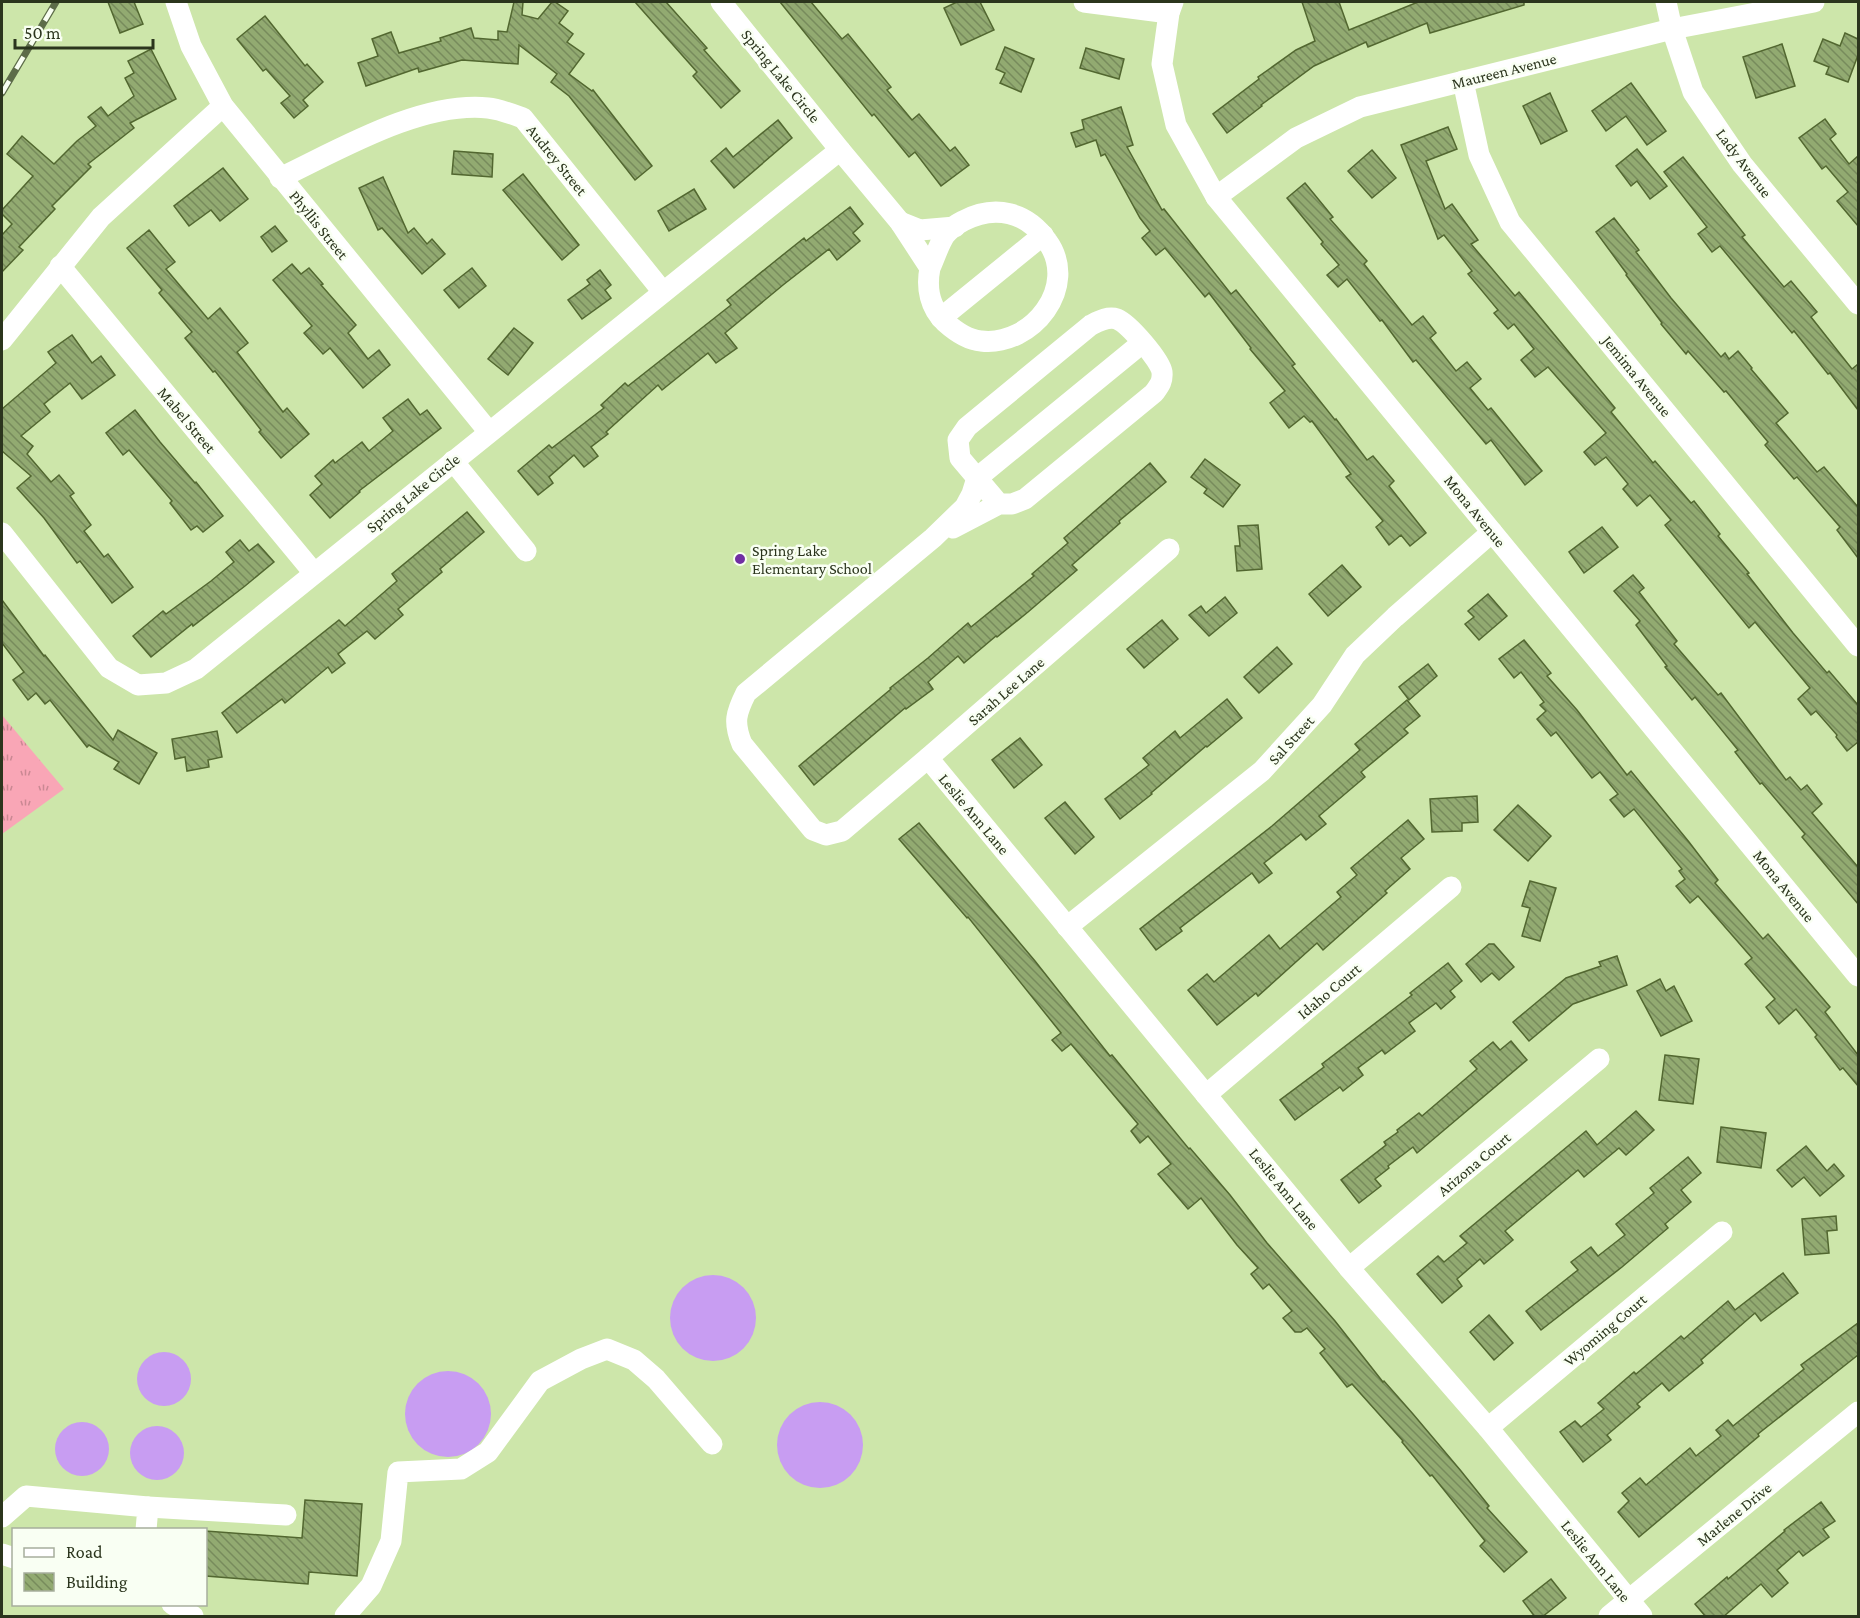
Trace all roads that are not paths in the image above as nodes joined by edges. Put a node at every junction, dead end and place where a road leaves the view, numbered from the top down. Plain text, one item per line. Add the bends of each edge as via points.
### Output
1 (176, 2) edge
2 (722, 2) edge
3 (1084, 2) edge
4 (1666, 2) edge
5 (1814, 2) edge
6 (1171, 7) edge
7 (1672, 29) junction
8 (1463, 81) junction
9 (223, 106) junction
10 (840, 150) junction
11 (280, 178) junction
12 (1216, 197) junction
13 (900, 222) junction
14 (954, 227) junction
15 (1043, 235) junction
16 (60, 266) junction
17 (930, 268) junction
18 (663, 292) junction
19 (1858, 304) edge
20 (941, 318) junction
21 (2, 340) edge
22 (1142, 343) junction
23 (489, 432) junction
24 (453, 461) junction
25 (977, 478) junction
26 (999, 504) junction
27 (1492, 532) junction
28 (2, 533) edge
29 (933, 538) junction
30 (1168, 549) dead end
31 (526, 551) dead end
32 (314, 573) junction
33 (1858, 646) edge
34 (928, 758) junction
35 (1451, 887) dead end
36 (1067, 927) junction
37 (1858, 976) edge
38 (1599, 1059) dead end
39 (1206, 1095) junction
40 (1722, 1232) dead end
41 (1349, 1268) junction
42 (1858, 1412) edge
43 (1488, 1428) junction
44 (712, 1444) dead end
45 (148, 1508) junction
46 (286, 1515) dead end
47 (2, 1517) edge
48 (146, 1528) edge
49 (174, 1606) edge
50 (1635, 1609) edge
51 (193, 1617) edge
52 (345, 1617) edge
53 (1609, 1617) edge

1 - 9 street, Phyllis Street via 191,46
2 - 10 street, Spring Lake Circle
3 - 6 street
4 - 7 street, Lady Avenue
5 - 7 street, Maureen Avenue
6 - 12 street, Mona Avenue via 1162,64 1176,126
7 - 8 street, Maureen Avenue
7 - 19 street, Lady Avenue via 1693,92 1742,164
8 - 12 street, Maureen Avenue via 1360,107 1296,138
8 - 33 street, Jemima Avenue via 1479,155 1510,222
9 - 11 street, Phyllis Street
9 - 16 street via 101,217
10 - 13 street, Spring Lake Circle
10 - 18 street, Spring Lake Circle
11 - 18 street, Audrey Street via 400,121 463,107 490,108 523,118
11 - 23 street, Phyllis Street
12 - 27 street, Mona Avenue
13 - 14 street via 920,230
13 - 17 street, Spring Lake Circle
14 - 15 street via 972,216 995,211 1028,221
14 - 17 street via 946,234
15 - 20 street
15 - 20 street via 1058,261 1059,273 1050,305 1039,320 1002,340 981,341 953,330
16 - 21 street
16 - 32 street, Mabel Street
17 - 20 street via 927,282
18 - 23 street, Spring Lake Circle
22 - 25 street
22 - 25 street via 1122,322 1104,318 985,412 958,440 960,458
22 - 26 street via 1162,370 1162,383 1154,393 1025,499
23 - 24 street, Spring Lake Circle
24 - 31 street
24 - 32 street, Spring Lake Circle
25 - 26 street
25 - 29 street via 965,507
26 - 29 street
27 - 36 street, Sal Street via 1355,655 1322,705 1263,771
27 - 37 street, Mona Avenue
28 - 32 street, Spring Lake Circle via 109,668 138,686 166,683 196,669
29 - 34 street, Sarah Lee Lane via 746,693 737,710 736,728 742,744 813,830 826,835 842,831
30 - 34 street, Sarah Lee Lane
34 - 36 street, Leslie Ann Lane
35 - 39 street, Idaho Court
36 - 39 street, Leslie Ann Lane
38 - 41 street, Arizona Court
39 - 41 street, Leslie Ann Lane
40 - 43 street, Wyoming Court
41 - 43 street, Leslie Ann Lane
42 - 50 street, Marlene Drive
43 - 50 street, Leslie Ann Lane
44 - 52 street via 656,1379 634,1360 607,1349 581,1359 540,1381 488,1452 461,1470 398,1472 391,1541 371,1586
45 - 46 street
45 - 47 street via 26,1496
45 - 48 street
49 - 51 street
50 - 53 street, Marlene Drive

